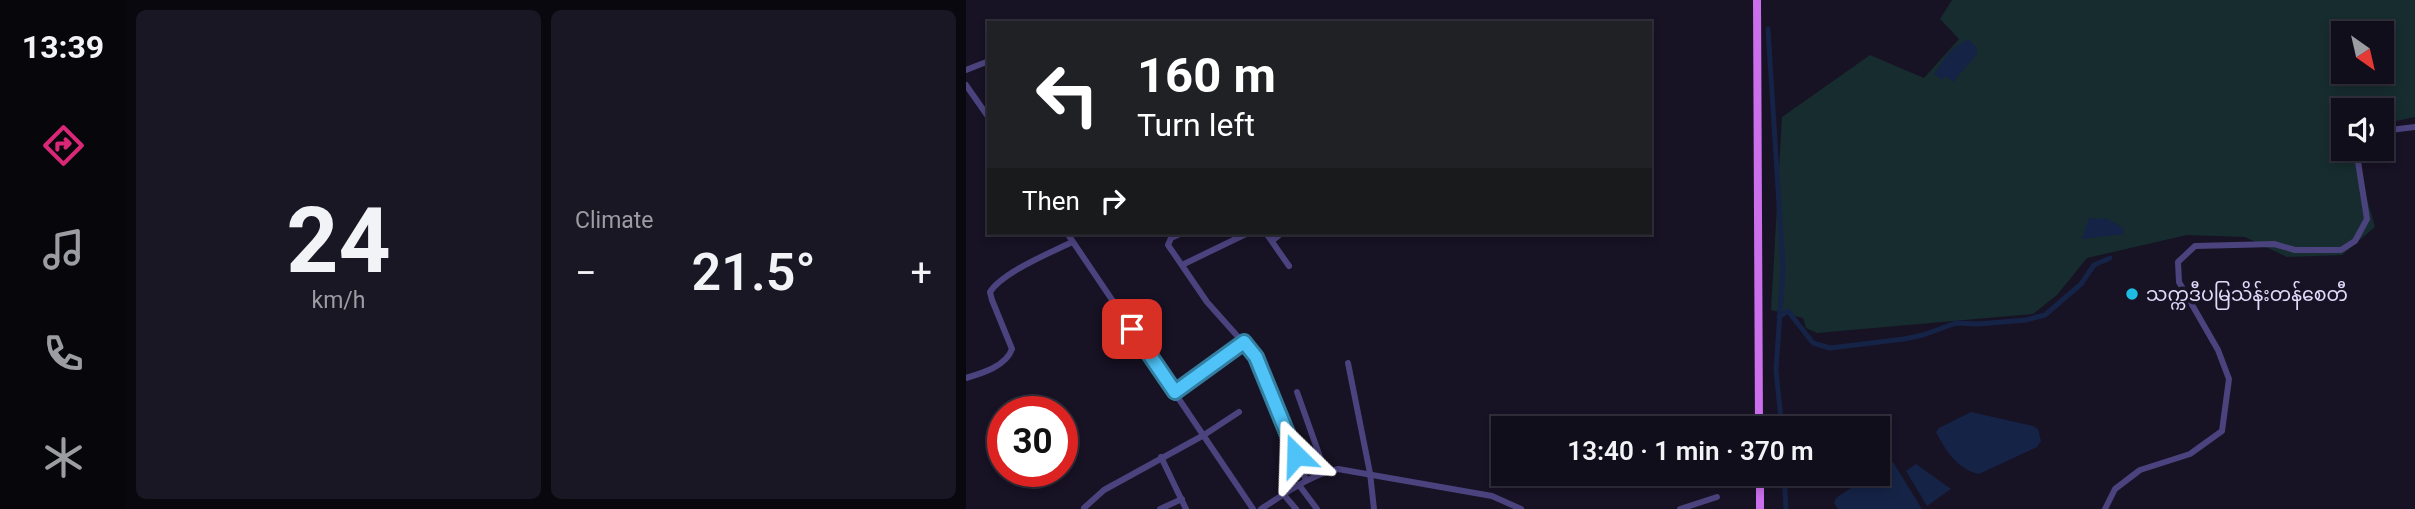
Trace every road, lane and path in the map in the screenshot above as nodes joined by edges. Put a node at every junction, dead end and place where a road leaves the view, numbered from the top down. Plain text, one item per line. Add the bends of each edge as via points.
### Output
1 (1757, 0) edge
2 (987, 62) edge
3 (966, 70) edge
4 (966, 85) edge
5 (987, 115) edge
6 (2415, 127) edge
7 (2394, 130) edge
8 (2358, 161) edge
9 (1068, 235) edge
10 (1178, 235) edge
11 (1244, 235) edge
12 (1268, 235) edge
13 (1280, 235) edge
14 (1272, 241) junction
15 (1072, 242) junction
16 (1182, 265) junction
17 (1289, 266) dead end
18 (1244, 342) junction
19 (1348, 363) dead end
20 (966, 379) edge
21 (1297, 391) dead end
22 (1175, 392) junction
23 (1239, 412) dead end
24 (1759, 416) edge
25 (1204, 435) junction
26 (1161, 457) junction
27 (1325, 471) junction
28 (1370, 473) junction
29 (1306, 480) junction
30 (1299, 485) junction
31 (1760, 486) edge
32 (1284, 495) junction
33 (1717, 497) dead end
34 (1182, 499) junction
35 (1084, 508) edge
36 (1160, 509) edge
37 (1186, 509) edge
38 (1253, 509) edge
39 (1261, 509) edge
40 (1296, 509) edge
41 (1317, 509) edge
42 (1374, 509) edge
43 (1521, 509) edge
44 (1680, 509) edge
45 (1760, 509) edge
46 (2105, 509) edge

1 - 24 main road
2 - 3 street
4 - 5 street
6 - 7 street
8 - 46 street via 2367,219 2355,242 2341,250 2295,250 2274,244 2195,246 2178,262 2179,282 2218,350 2228,379 2221,431 2190,454 2140,470 2115,489
9 - 15 street
10 - 16 street via 1168,245
11 - 16 street
12 - 14 street
13 - 14 street
14 - 17 street
15 - 20 street via 995,285 990,292 1011,353 995,367
15 - 22 street
16 - 18 street via 1207,302
18 - 22 street
18 - 29 street via 1259,365
19 - 28 street
21 - 27 street
22 - 25 street
23 - 25 street
25 - 26 street
25 - 38 street
26 - 34 street
26 - 35 street via 1104,490
27 - 28 street
27 - 29 street
28 - 42 street
28 - 43 street via 1492,496
29 - 30 street
30 - 32 street
30 - 41 street
31 - 45 main road
32 - 39 street
32 - 40 street
33 - 44 street
34 - 36 street
34 - 37 street

